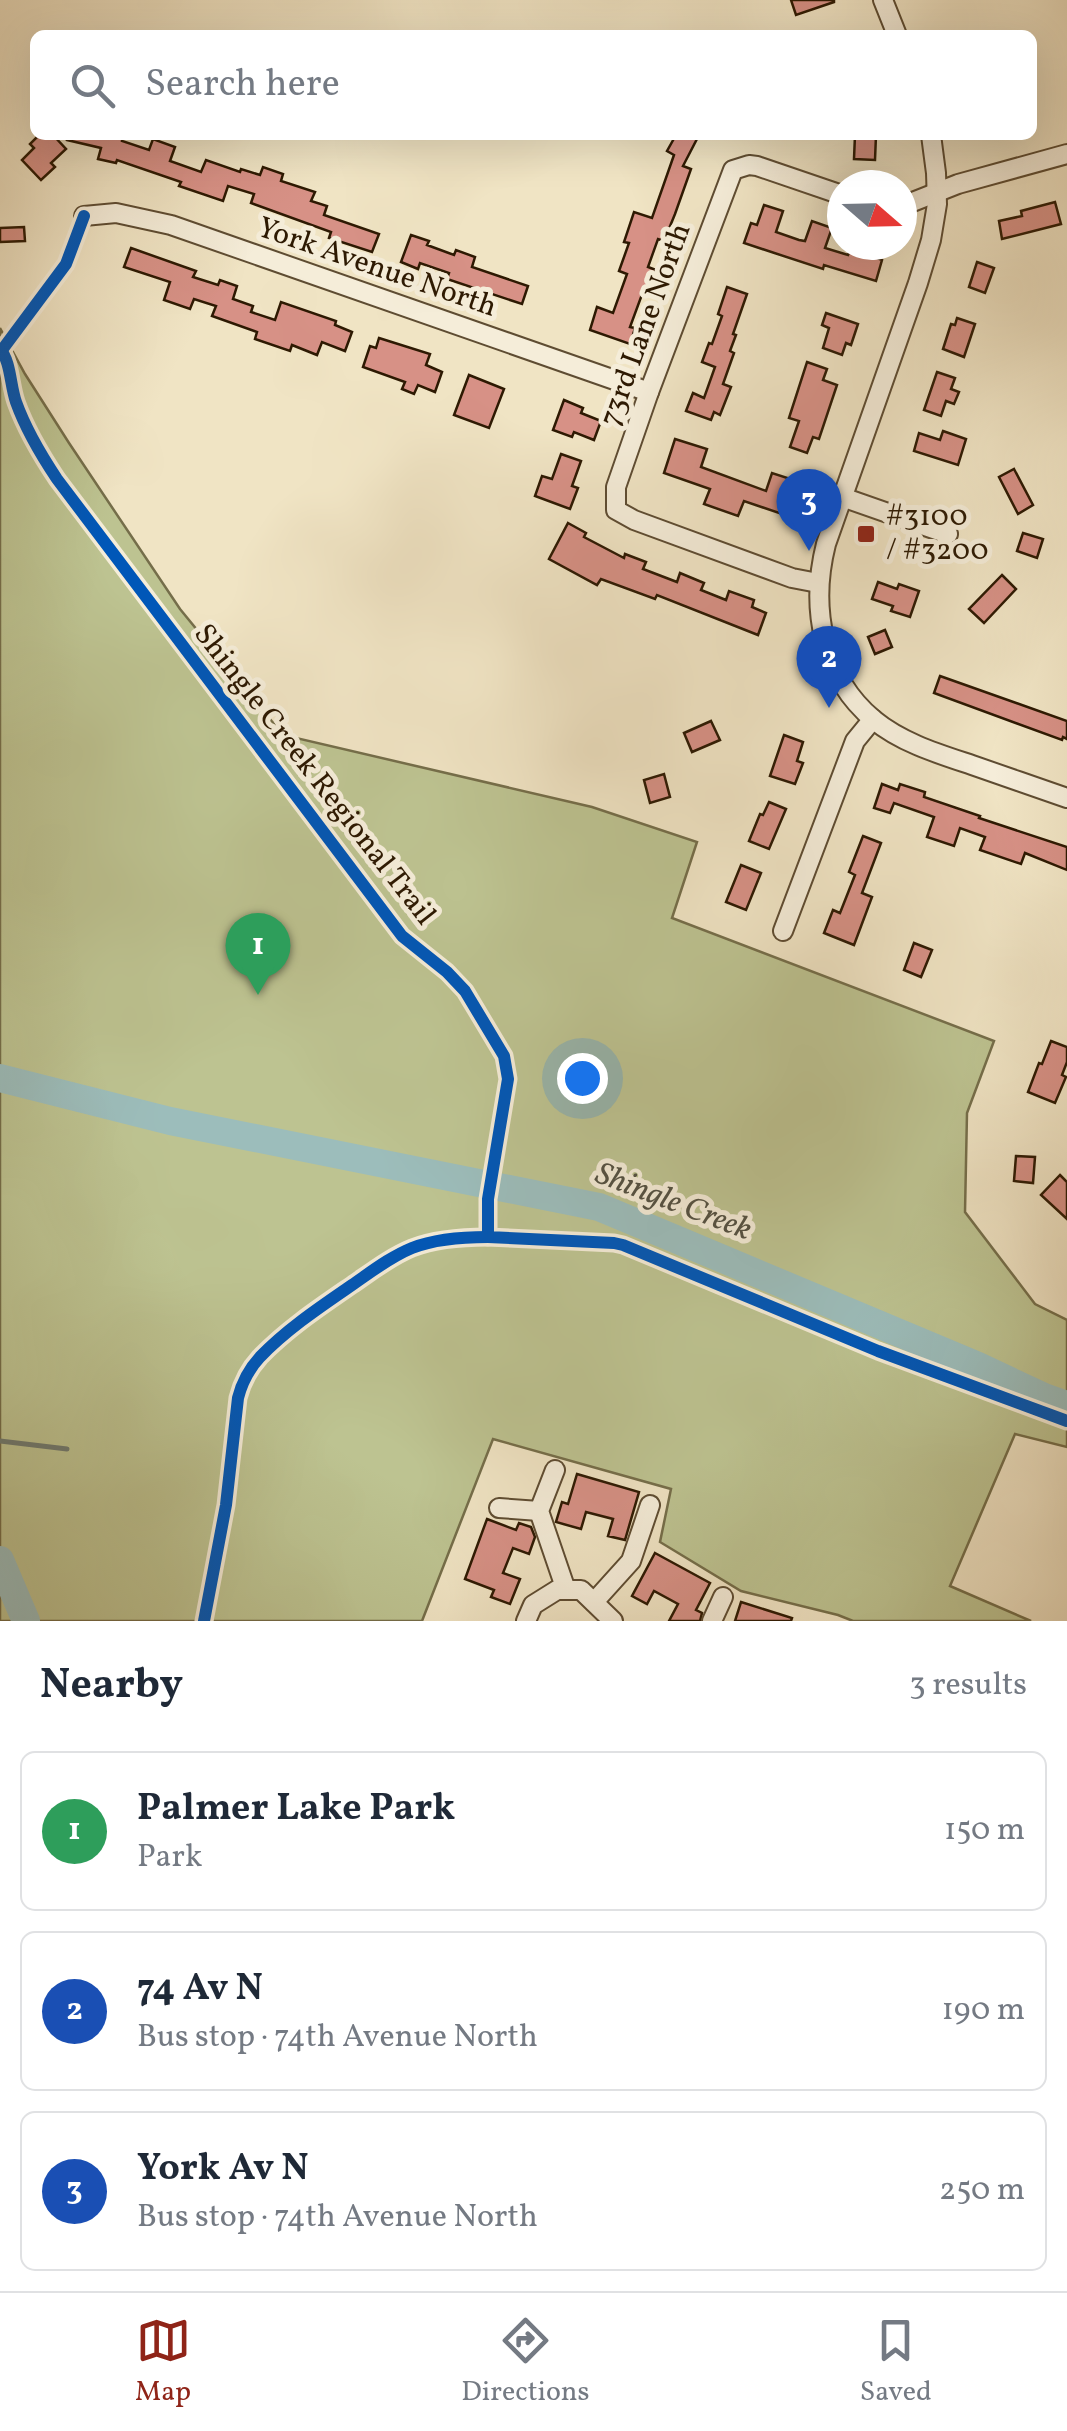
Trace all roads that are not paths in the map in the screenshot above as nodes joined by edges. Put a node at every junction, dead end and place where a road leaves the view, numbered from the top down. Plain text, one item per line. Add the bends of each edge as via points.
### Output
1 (883, 0) edge
2 (894, 30) edge
3 (931, 140) edge
4 (1067, 154) edge
5 (827, 190) edge
6 (936, 193) junction
7 (917, 200) edge
8 (84, 216) dead end
9 (650, 392) junction
10 (842, 497) junction
11 (948, 534) dead end
12 (818, 583) junction
13 (873, 720) junction
14 (1067, 798) edge
15 (782, 931) dead end
16 (555, 1470) dead end
17 (650, 1505) dead end
18 (499, 1508) dead end
19 (538, 1512) junction
20 (566, 1590) junction
21 (723, 1597) dead end
22 (594, 1602) junction
23 (526, 1621) edge
24 (612, 1621) edge
25 (712, 1621) edge

1 - 2 street
3 - 6 street
4 - 6 street
5 - 9 street, 73rd Lane North via 757,166 733,170
6 - 7 street
6 - 10 street via 925,262
8 - 9 street, York Avenue North via 116,213 170,225
9 - 12 street, 73rd Lane North via 616,486 616,510
10 - 11 street
10 - 12 street
12 - 13 street via 828,653
13 - 14 street via 924,748
13 - 15 street via 855,741
16 - 19 street
17 - 22 street via 631,1561
18 - 19 street
19 - 20 street
20 - 22 street via 581,1590
20 - 23 street via 533,1605
21 - 25 street
22 - 24 street

